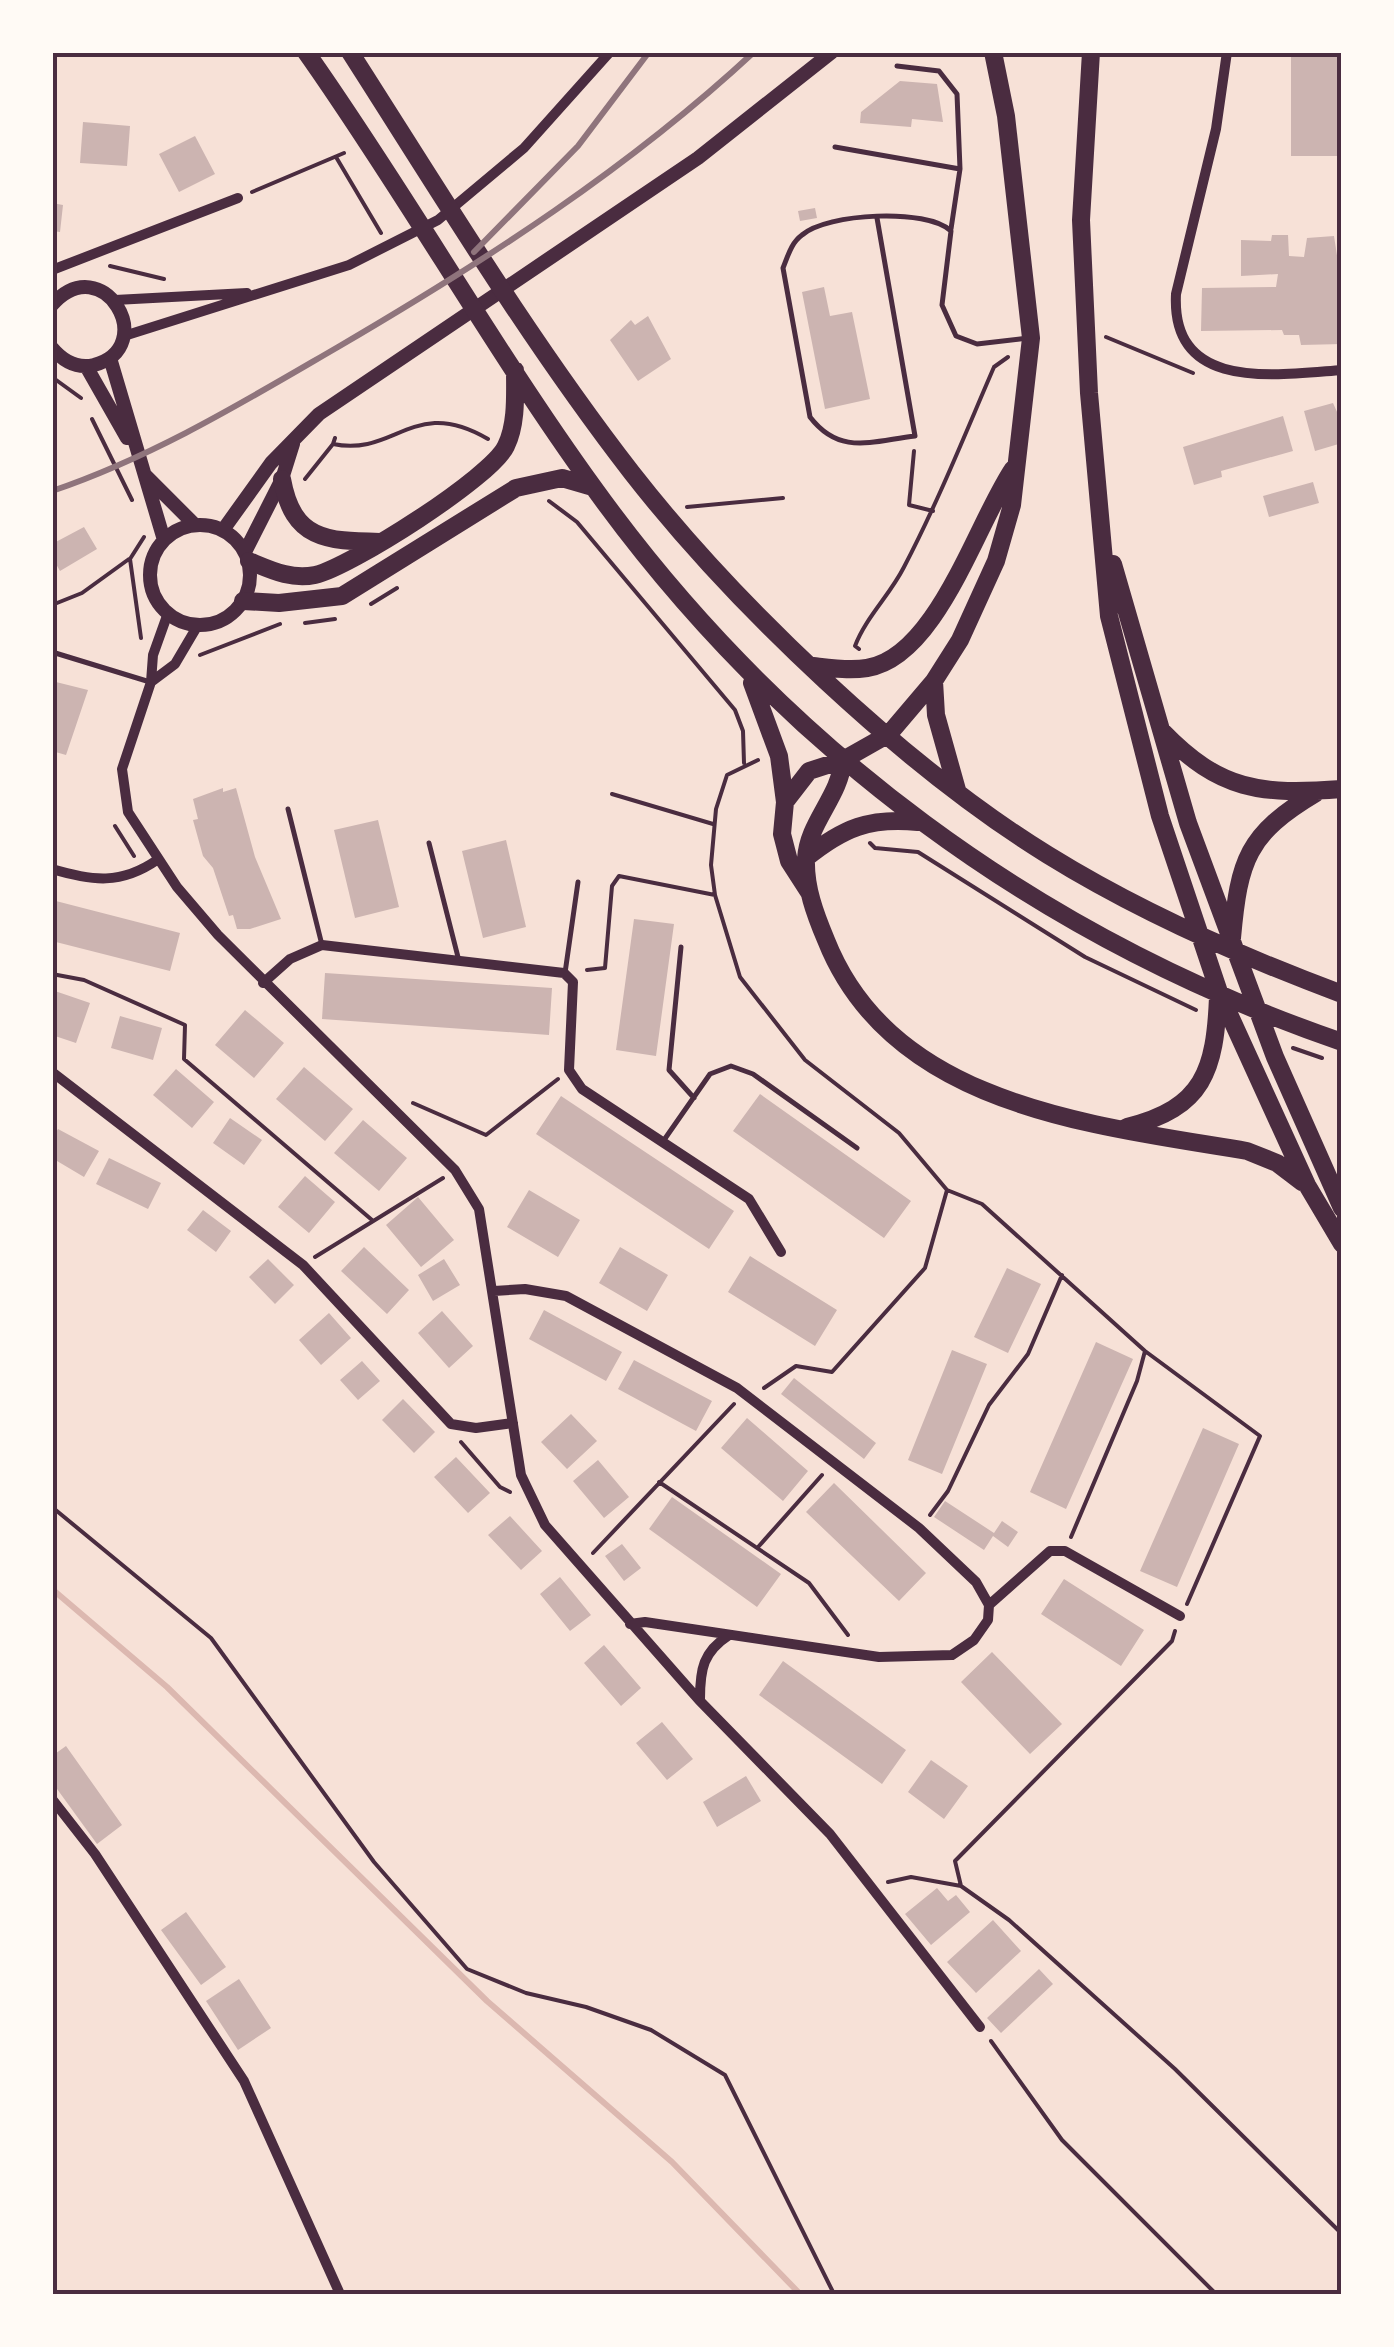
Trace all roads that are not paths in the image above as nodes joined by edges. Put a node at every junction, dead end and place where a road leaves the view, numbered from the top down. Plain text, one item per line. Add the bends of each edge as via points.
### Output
1 (306, 52) edge
2 (350, 52) edge
3 (610, 52) edge
4 (832, 52) edge
5 (980, 52) edge
6 (992, 52) edge
7 (1091, 52) edge
8 (1228, 52) edge
9 (897, 66) dead end
10 (996, 72) junction
11 (836, 147) dead end
12 (960, 170) junction
13 (238, 198) road end
14 (877, 218) junction
15 (950, 231) junction
16 (52, 270) edge
17 (253, 292) junction
18 (115, 300) junction
19 (52, 305) edge
20 (124, 336) junction
21 (1030, 338) junction
22 (52, 348) edge
23 (110, 358) junction
24 (86, 366) junction
25 (515, 369) junction
26 (1342, 370) edge
27 (294, 444) junction
28 (133, 447) junction
29 (1013, 468) junction
30 (146, 476) junction
31 (282, 479) junction
32 (593, 487) junction
33 (194, 525) junction
34 (223, 530) junction
35 (1105, 539) junction
36 (164, 540) junction
37 (380, 542) junction
38 (247, 557) junction
39 (243, 601) junction
40 (168, 613) junction
41 (198, 625) junction
42 (52, 652) edge
43 (812, 666) junction
44 (748, 673) junction
45 (934, 681) junction
46 (151, 682) junction
47 (1160, 729) junction
48 (889, 734) junction
49 (843, 760) junction
50 (1342, 790) edge
51 (958, 791) junction
52 (1320, 791) junction
53 (785, 802) junction
54 (288, 809) dead end
55 (918, 822) junction
56 (429, 843) dead end
57 (806, 858) junction
58 (158, 860) junction
59 (52, 869) edge
60 (578, 882) dead end
61 (809, 892) junction
62 (1231, 943) junction
63 (322, 946) junction
64 (681, 946) dead end
65 (459, 963) junction
66 (564, 974) junction
67 (263, 983) junction
68 (1219, 992) junction
69 (1342, 994) edge
70 (1336, 1040) edge
71 (52, 1072) edge
72 (694, 1098) junction
73 (1117, 1130) junction
74 (664, 1140) junction
75 (857, 1148) dead end
76 (1307, 1186) junction
77 (1342, 1208) edge
78 (1342, 1244) edge
79 (781, 1252) dead end
80 (494, 1291) junction
81 (513, 1423) junction
82 (988, 1604) junction
83 (1180, 1616) road end
84 (630, 1624) junction
85 (729, 1635) junction
86 (700, 1700) junction
87 (52, 1799) edge
88 (980, 2026) road end
89 (340, 2294) edge

1 - 25 main road
2 - 43 main road via 576,397 718,571
3 - 17 street via 524,148 438,220 349,264
4 - 27 street via 698,158 382,368 319,414
5 - 10 main road
6 - 10 main road
7 - 35 main road via 1081,220
8 - 26 street via 1176,294 1182,341 1199,358 1233,372
9 - 12 lane via 939,71 957,94
10 - 21 main road
11 - 12 lane
12 - 15 lane
13 - 16 street
14 - 14 lane via 803,233 783,268 810,417 844,444 914,436
14 - 15 lane via 918,215
15 - 21 lane via 942,305 956,336 976,344
17 - 18 street
17 - 20 street
18 - 19 street via 82,288
18 - 20 street
20 - 23 street
21 - 29 main road
22 - 24 street via 63,360
23 - 24 street
23 - 28 street
24 - 28 street via 90,396
25 - 32 main road
25 - 37 main road via 510,433 492,467
27 - 31 street
27 - 34 street via 271,464
28 - 30 street
29 - 43 main road via 906,650 868,668
29 - 45 main road via 1012,505 996,561
30 - 33 street
30 - 36 street
31 - 37 main road via 286,502 304,528 332,541
31 - 38 street
32 - 39 main road via 562,478 516,488 342,596
32 - 44 main road
33 - 34 street
33 - 36 street
34 - 38 street
35 - 47 main road
35 - 68 main road via 1109,616 1125,686
36 - 40 street via 152,560 151,583
37 - 38 main road via 313,576 283,576
38 - 39 street via 251,574
39 - 41 street via 224,619
40 - 41 street
40 - 46 street
41 - 46 street via 174,664
42 - 46 lane
43 - 48 main road
44 - 49 main road
44 - 53 main road via 778,756
45 - 48 main road
45 - 51 main road via 936,714
46 - 58 street via 122,769 128,812
47 - 52 main road via 1191,762 1228,784
47 - 62 main road
48 - 49 main road
48 - 51 main road
49 - 53 main road via 809,771
49 - 55 main road
49 - 57 main road via 842,777 812,830
50 - 52 main road
51 - 69 main road via 1046,854 1131,902
52 - 62 main road via 1276,817 1248,852
53 - 61 main road via 782,834
54 - 63 lane
55 - 57 main road via 857,823
55 - 70 main road via 1022,893 1156,966
56 - 65 lane
57 - 61 main road
58 - 59 street via 121,878 92,881
58 - 67 street
60 - 66 lane
61 - 73 main road via 834,963 858,1001 903,1042 970,1086 1019,1106
62 - 77 main road
63 - 65 street
63 - 67 street via 290,960
64 - 72 lane via 669,1070
65 - 66 street
66 - 74 street via 574,982 569,1070 582,1089
67 - 80 street via 455,1170 479,1209
68 - 73 main road via 1208,1076 1181,1106
68 - 76 main road
71 - 81 street via 303,1264 451,1424
72 - 74 lane
72 - 75 lane via 720,1068 742,1069
73 - 76 main road via 1247,1151
74 - 79 street via 749,1200
76 - 78 main road
80 - 81 street
80 - 82 street via 566,1296 744,1394 919,1528 976,1582
81 - 84 street via 532,1503
82 - 83 street via 1050,1551 1065,1551
82 - 85 street via 988,1620 974,1640 952,1655 864,1656
84 - 85 street
84 - 86 street
85 - 86 street via 711,1646 700,1669
86 - 88 street via 830,1834
87 - 89 street via 244,2081

